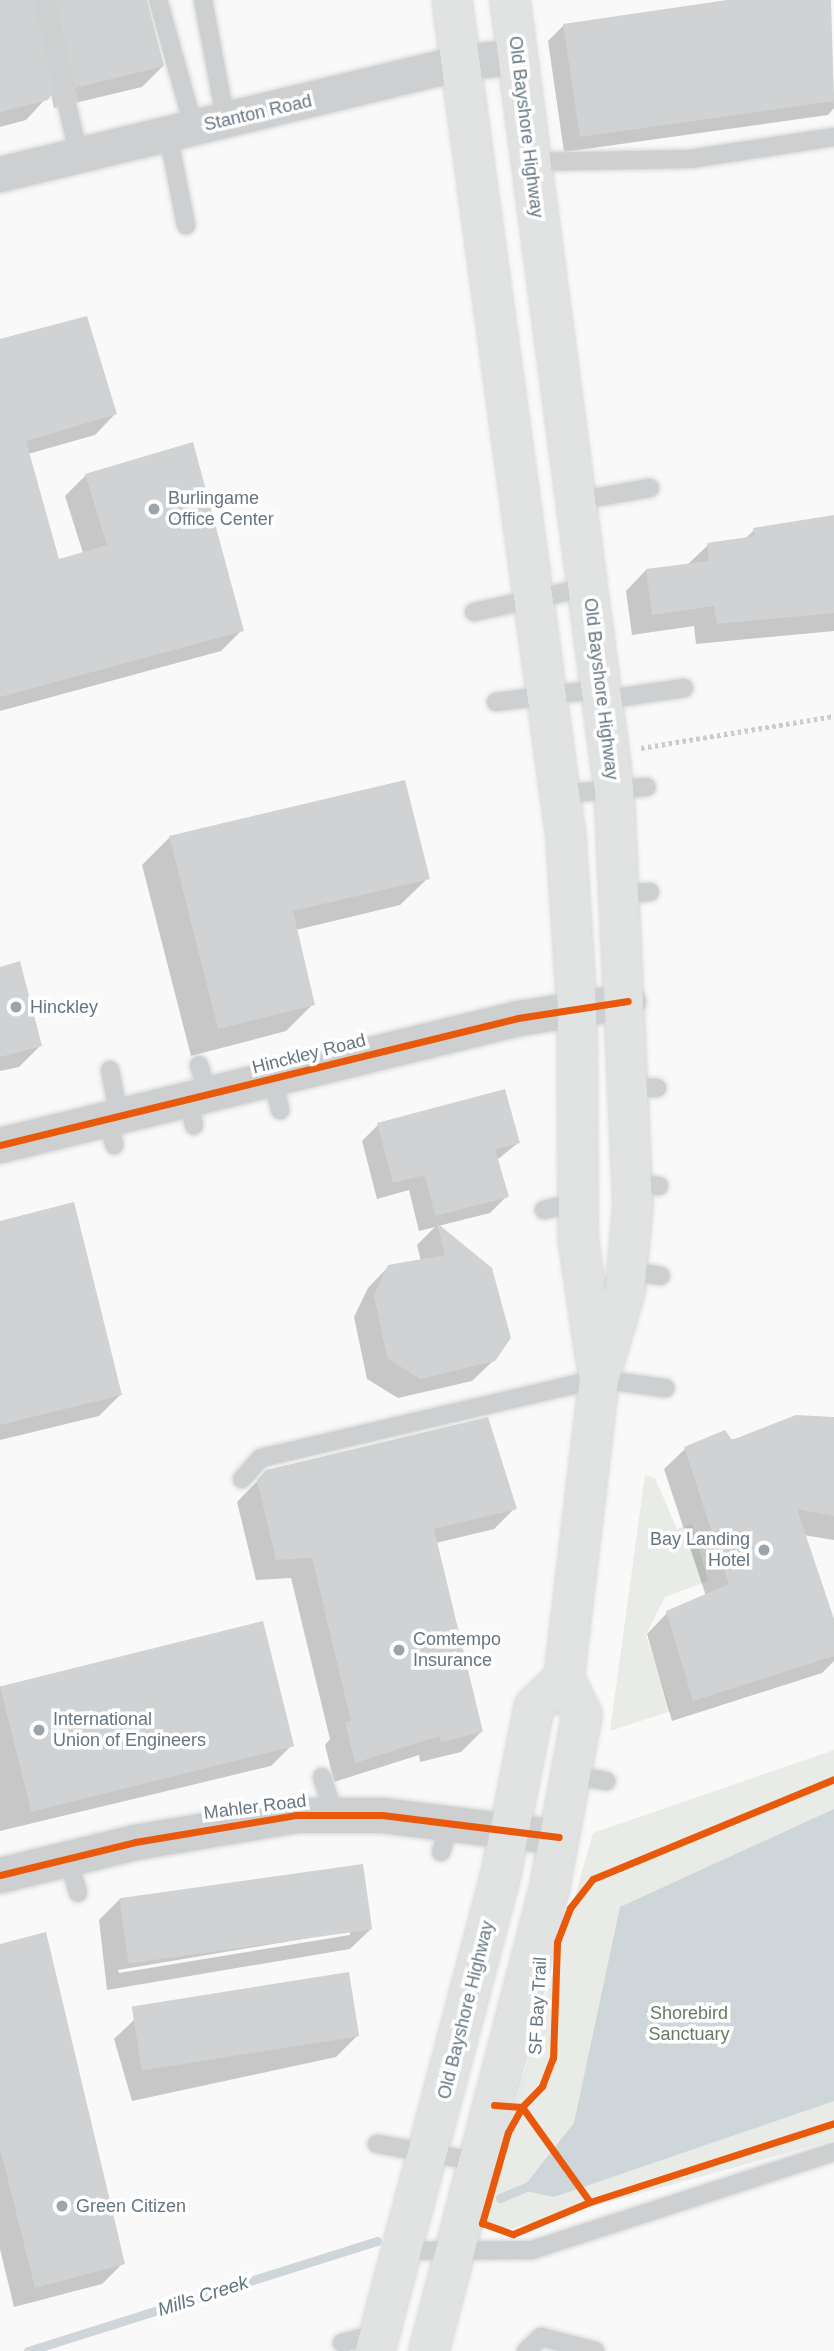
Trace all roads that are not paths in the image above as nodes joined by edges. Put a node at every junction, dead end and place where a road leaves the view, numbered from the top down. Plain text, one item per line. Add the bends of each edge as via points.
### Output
1 (42, 0) edge
2 (158, 0) edge
3 (203, 0) edge
4 (452, 0) edge
5 (510, 0) edge
6 (517, 56) junction
7 (459, 63) junction
8 (196, 128) junction
9 (834, 137) edge
10 (79, 155) junction
11 (530, 162) junction
12 (0, 174) edge
13 (186, 225) dead end
14 (650, 488) dead end
15 (576, 501) junction
16 (588, 587) junction
17 (534, 595) junction
18 (474, 612) dead end
19 (684, 688) dead end
20 (547, 695) junction
21 (601, 695) junction
22 (496, 702) dead end
23 (623, 776) junction
24 (560, 794) junction
25 (628, 1001) junction
26 (577, 1009) junction
27 (110, 1070) dead end
28 (114, 1127) junction
29 (0, 1146) edge
30 (599, 1379) junction
31 (665, 1388) dead end
32 (242, 1479) dead end
33 (564, 1678) junction
34 (323, 1777) dead end
35 (334, 1815) junction
36 (509, 1831) junction
37 (559, 1837) junction
38 (68, 1858) junction
39 (0, 1875) edge
40 (78, 1893) dead end
41 (377, 2144) dead end
42 (834, 2152) edge
43 (429, 2154) junction
44 (480, 2162) junction
45 (401, 2251) junction
46 (456, 2252) junction
47 (366, 2342) edge
48 (429, 2351) edge
49 (526, 2351) edge
50 (595, 2351) edge

1 - 10 lane
2 - 8 lane
3 - 8 lane
4 - 7 main road, Old Bayshore Highway
5 - 6 main road, Old Bayshore Highway
6 - 7 street, Stanton Road
6 - 11 main road, Old Bayshore Highway
7 - 8 street, Stanton Road
7 - 17 main road, Old Bayshore Highway
8 - 10 street, Stanton Road
8 - 13 lane
9 - 11 lane via 690,159
10 - 12 street, Stanton Road
11 - 15 main road, Old Bayshore Highway
14 - 15 lane
15 - 16 main road, Old Bayshore Highway
16 - 17 lane
16 - 21 main road, Old Bayshore Highway
17 - 18 lane
17 - 20 main road, Old Bayshore Highway
19 - 21 lane
20 - 21 lane
20 - 22 lane
20 - 24 main road, Old Bayshore Highway
21 - 23 main road, Old Bayshore Highway
23 - 24 lane
23 - 25 main road, Old Bayshore Highway via 636,893
24 - 26 main road, Old Bayshore Highway
25 - 26 street, Hinckley Road
25 - 30 main road, Old Bayshore Highway via 643,1088 644,1274
26 - 28 street, Hinckley Road via 276,1095 197,1096
26 - 30 main road, Old Bayshore Highway via 561,1206
27 - 28 lane
28 - 29 street, Hinckley Road
30 - 31 lane
30 - 32 lane via 261,1458
30 - 33 main road, Old Bayshore Highway
33 - 36 main road, Old Bayshore Highway via 534,1707
33 - 37 main road via 583,1715 589,1778
34 - 35 lane
35 - 36 street, Mahler Road via 446,1837
35 - 38 street, Mahler Road via 211,1828
36 - 37 street, Mahler Road
36 - 43 main road, Old Bayshore Highway
37 - 44 main road
38 - 39 street, Mahler Road
38 - 40 lane
41 - 43 lane
42 - 46 lane via 532,2250
43 - 44 lane
43 - 45 main road, Old Bayshore Highway
44 - 46 main road
45 - 46 lane
45 - 47 main road, Old Bayshore Highway
46 - 48 main road
49 - 50 lane via 541,2337

